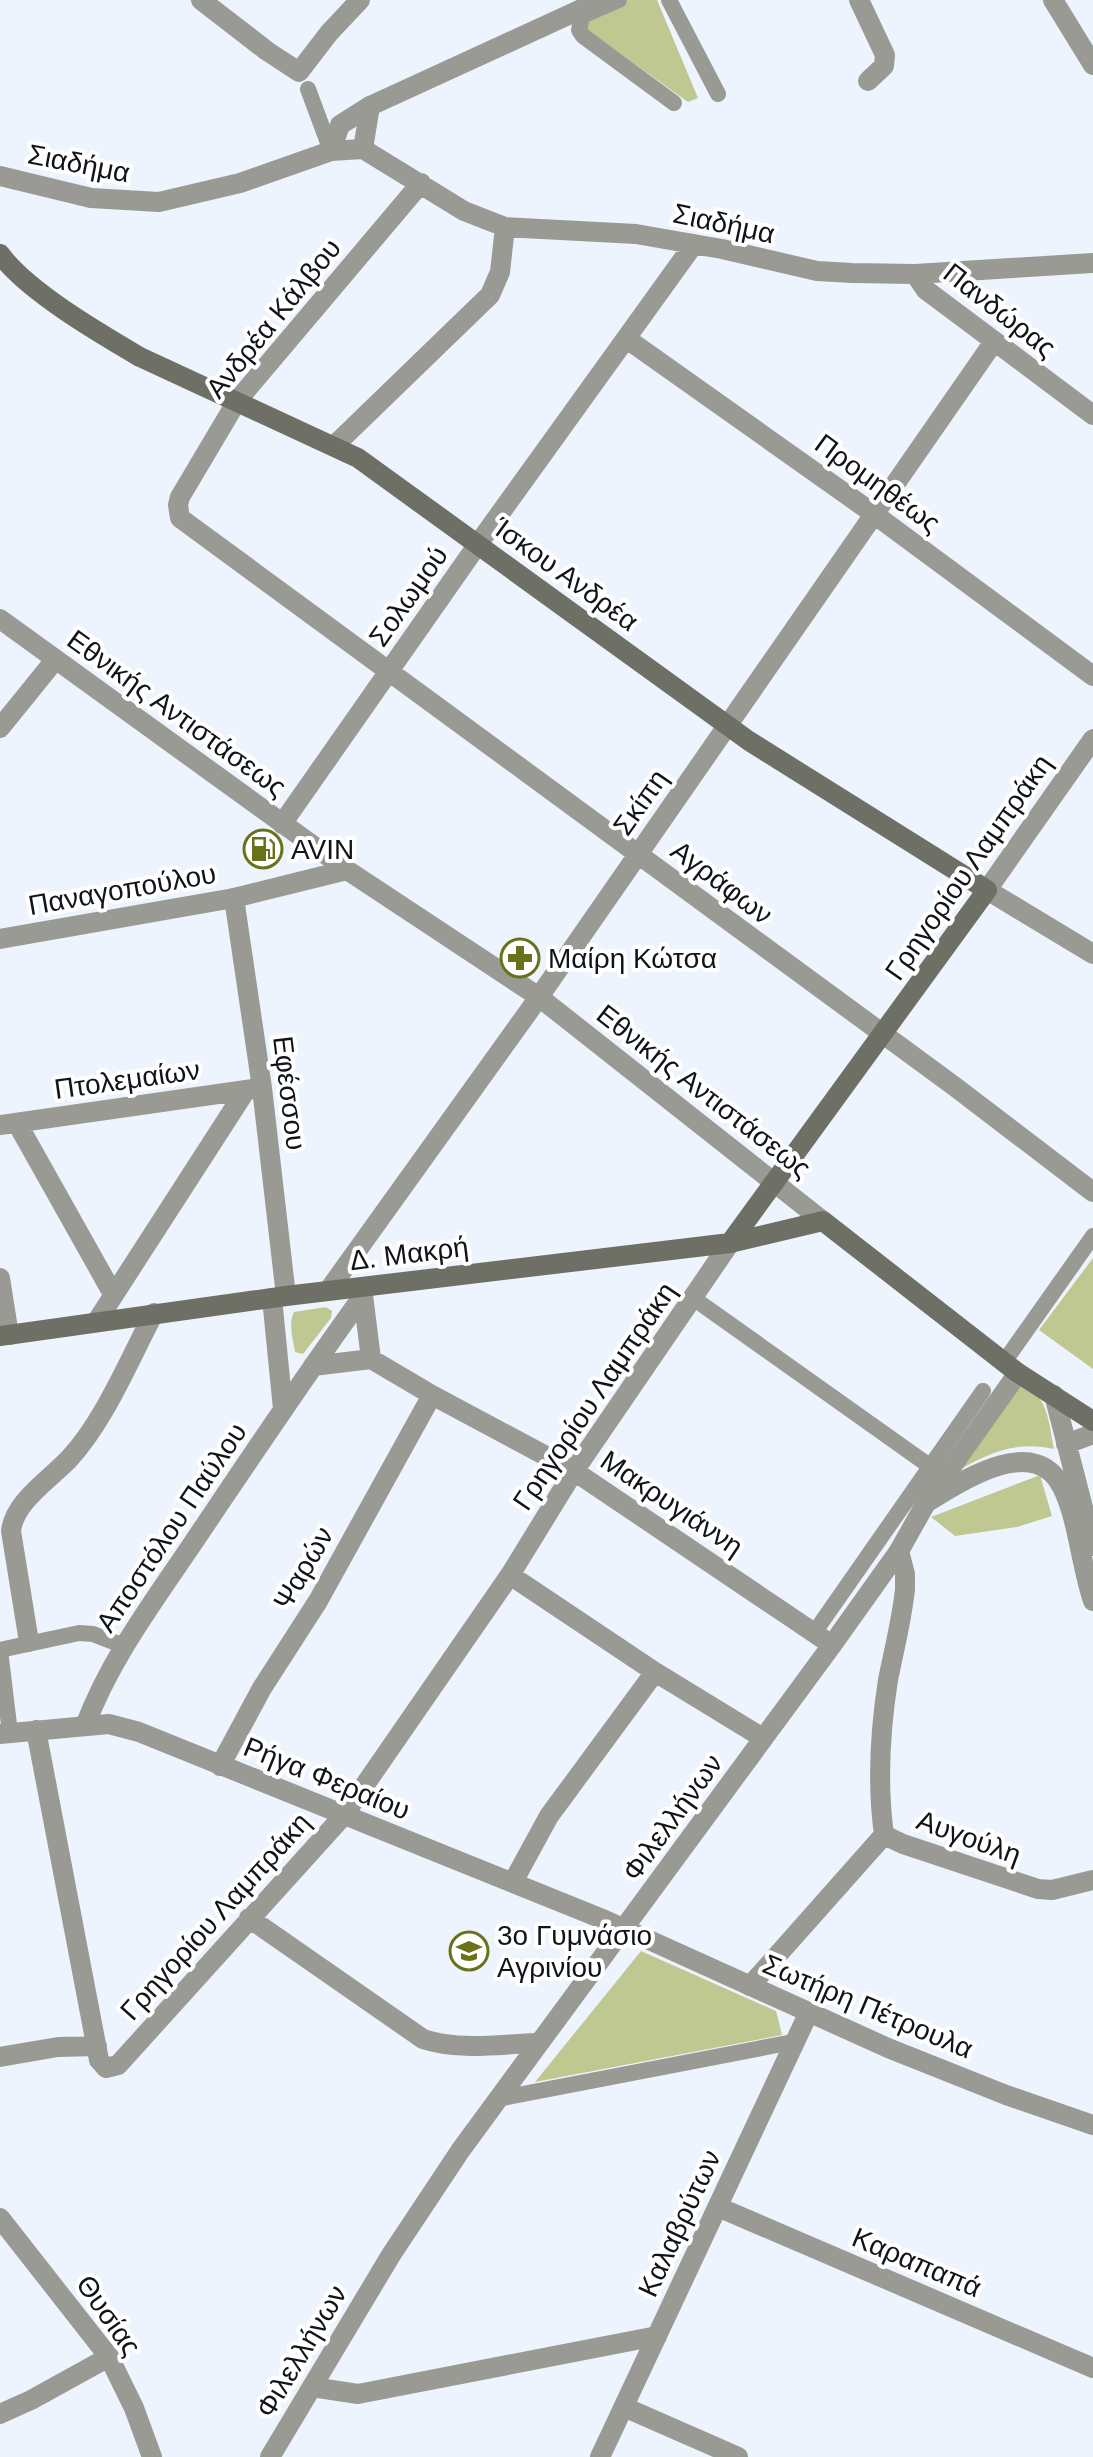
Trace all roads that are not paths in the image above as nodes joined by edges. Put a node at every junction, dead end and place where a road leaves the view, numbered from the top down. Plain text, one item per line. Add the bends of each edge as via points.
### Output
1 (201, 0) edge
2 (360, 0) edge
3 (601, 0) edge
4 (619, 0) edge
5 (669, 0) edge
6 (859, 0) edge
7 (1053, 0) edge
8 (572, 6) edge
9 (1093, 65) edge
10 (868, 81) dead end
11 (308, 89) dead end
12 (718, 94) dead end
13 (674, 103) dead end
14 (370, 106) junction
15 (363, 149) junction
16 (331, 151) junction
17 (0, 176) edge
18 (421, 183) junction
19 (505, 227) junction
20 (694, 244) junction
21 (0, 254) edge
22 (1093, 263) edge
23 (915, 274) junction
24 (627, 339) junction
25 (993, 343) junction
26 (237, 401) junction
27 (1093, 415) edge
28 (335, 445) junction
29 (180, 497) joint
30 (874, 514) junction
31 (478, 544) junction
32 (0, 619) edge
33 (55, 660) junction
34 (390, 671) junction
35 (1093, 676) edge
36 (727, 725) junction
37 (0, 728) edge
38 (1093, 739) edge
39 (282, 824) junction
40 (638, 854) junction
41 (347, 870) junction
42 (987, 890) junction
43 (234, 898) junction
44 (0, 939) edge
45 (1093, 954) edge
46 (539, 997) junction
47 (882, 1035) junction
48 (254, 1089) junction
49 (8, 1124) edge
50 (773, 1182) junction
51 (1093, 1192) edge
52 (823, 1221) junction
53 (1093, 1236) edge
54 (730, 1243) junction
55 (0, 1278) edge
56 (328, 1291) junction
57 (363, 1292) junction
58 (113, 1294) junction
59 (279, 1297) junction
60 (693, 1298) junction
61 (154, 1313) junction
62 (97, 1321) junction
63 (4, 1335) edge
64 (371, 1359) junction
65 (313, 1366) junction
66 (1011, 1368) junction
67 (983, 1391) dead end
68 (432, 1395) junction
69 (1054, 1395) junction
70 (283, 1409) junction
71 (1093, 1421) edge
72 (1093, 1434) edge
73 (1066, 1444) junction
74 (931, 1467) junction
75 (574, 1471) junction
76 (926, 1503) junction
77 (1093, 1546) edge
78 (899, 1551) junction
79 (510, 1575) junction
80 (1093, 1601) edge
81 (814, 1633) junction
82 (29, 1642) junction
83 (832, 1645) junction
84 (124, 1646) junction
85 (0, 1650) edge
86 (655, 1672) junction
87 (85, 1726) junction
88 (36, 1730) junction
89 (5, 1734) edge
90 (763, 1738) junction
91 (220, 1766) junction
92 (344, 1815) junction
93 (884, 1835) junction
94 (1093, 1880) edge
95 (513, 1882) junction
96 (249, 1918) junction
97 (625, 1929) junction
98 (750, 1986) junction
99 (809, 2012) junction
100 (793, 2042) junction
101 (537, 2043) junction
102 (97, 2046) junction
103 (0, 2057) edge
104 (497, 2099) junction
105 (1093, 2125) edge
106 (718, 2207) junction
107 (0, 2218) edge
108 (657, 2336) junction
109 (109, 2357) junction
110 (1093, 2368) edge
111 (312, 2387) junction
112 (624, 2407) junction
113 (0, 2414) edge
114 (152, 2457) edge
115 (270, 2457) edge
116 (600, 2457) edge
117 (738, 2457) edge

1 - 2 street via 299,72
3 - 8 street
4 - 13 street via 582,16 579,30
5 - 12 street
6 - 10 street via 885,55 884,66
7 - 9 street
8 - 14 street
11 - 16 street
14 - 15 street
14 - 16 street via 340,125
15 - 16 street, Σιαδήμα
15 - 18 street, Σιαδήμα
16 - 17 street, Σιαδήμα via 240,183 159,202 91,198
18 - 19 street, Σιαδήμα via 472,215
18 - 26 street, Ανδρέα Κάλβου
19 - 20 street, Σιαδήμα via 636,234
19 - 28 street via 500,272 490,295
20 - 23 street, Σιαδήμα via 817,271
20 - 24 street, Σολωμού
21 - 26 main road, Ίσκου Ανδρέα via 22,278 106,337
22 - 23 street, Σιαδήμα
23 - 25 street, Πανδώρας via 926,290
24 - 30 street, Προμηθέως
24 - 31 street, Σολωμού
25 - 27 street, Πανδώρας
25 - 30 street, Σκίπη
26 - 28 main road, Ίσκου Ανδρέα
26 - 29 street, Ανδρέα Κάλβου
28 - 31 main road, Ίσκου Ανδρέα
29 - 34 street, Αγράφων via 180,518
30 - 35 street, Προμηθέως
30 - 36 street, Σκίπη
31 - 34 street, Σολωμού
31 - 36 main road, Ίσκου Ανδρέα
32 - 33 street, Εθνικής Αντιστάσεως
33 - 37 street
33 - 39 street, Εθνικής Αντιστάσεως
34 - 39 street, Σολωμού
34 - 40 street, Αγράφων
36 - 40 street, Σκίπη
36 - 42 main road, Ίσκου Ανδρέα
38 - 42 street, Γρηγορίου Λαμπράκη
39 - 41 street, Εθνικής Αντιστάσεως
40 - 46 street, Σκίπη
40 - 47 street, Αγράφων
41 - 43 street, Παναγοπούλου
41 - 46 street, Εθνικής Αντιστάσεως
42 - 45 street, Ίσκου Ανδρέα
42 - 47 main road, Γρηγορίου Λαμπράκη
43 - 44 street, Παναγοπούλου
43 - 48 street, Εφέσσου
46 - 50 street, Εθνικής Αντιστάσεως
46 - 56 street, Σκίπη
47 - 50 main road, Γρηγορίου Λαμπράκη
47 - 51 street, Αγράφων
48 - 49 street, Πτολεμαίων
48 - 58 street
48 - 59 street, Εφέσσου
49 - 58 street
50 - 52 street, Εθνικής Αντιστάσεως
50 - 54 main road, Γρηγορίου Λαμπράκη
52 - 54 main road, Δ. Μακρή
52 - 66 main road, Εθνικής Αντιστάσεως
53 - 66 street
54 - 57 main road, Δ. Μακρή
54 - 60 street, Γρηγορίου Λαμπράκη
55 - 63 street
56 - 57 main road, Δ. Μακρή
56 - 59 main road, Δ. Μακρή
57 - 64 street
57 - 65 street, Αποστόλου Παύλου
58 - 62 street
59 - 61 main road, Δ. Μακρή
59 - 70 street, Εφέσσου
60 - 74 street
60 - 75 street, Γρηγορίου Λαμπράκη
61 - 62 main road, Δ. Μακρή
61 - 82 street via 90,1433 12,1522
62 - 63 main road, Δ. Μακρή
64 - 65 street
64 - 68 street, Μακρυγιάννη
65 - 70 street, Αποστόλου Παύλου
66 - 69 main road, Εθνικής Αντιστάσεως
66 - 76 street, Φιλελλήνων
67 - 74 street
68 - 75 street, Μακρυγιάννη
68 - 91 street, Ψαρών
69 - 71 main road, Εθνικής Αντιστάσεως
69 - 73 street
70 - 84 street, Αποστόλου Παύλου
72 - 73 street
73 - 77 street
74 - 81 street
75 - 79 street, Γρηγορίου Λαμπράκη
75 - 81 street, Μακρυγιάννη
76 - 78 street, Φιλελλήνων
76 - 80 street via 994,1468 1025,1461 1049,1469 1063,1488
78 - 83 street, Φιλελλήνων
78 - 93 street via 905,1589 880,1768
79 - 86 street
79 - 92 street, Γρηγορίου Λαμπράκη
81 - 83 street, Μακρυγιάννη
82 - 84 street via 79,1633
82 - 85 street
83 - 90 street, Φιλελλήνων
84 - 87 street, Αποστόλου Παύλου
85 - 89 street
86 - 90 street
86 - 95 street via 549,1816
87 - 88 street, Ρήγα Φεραίου
87 - 91 street, Ρήγα Φεραίου via 127,1728
88 - 89 street, Ρήγα Φεραίου
88 - 102 street
90 - 97 street, Φιλελλήνων
91 - 92 street, Ρήγα Φεραίου
92 - 95 street, Ρήγα Φεραίου
92 - 96 street, Γρηγορίου Λαμπράκη
93 - 94 street, Αυγούλη via 1024,1886 1052,1890
93 - 98 street, Αυγούλη
95 - 97 street, Ρήγα Φεραίου
96 - 101 street via 423,2039 458,2045
96 - 102 street, Γρηγορίου Λαμπράκη via 118,2065 106,2068
97 - 98 street, Σωτήρη Πέτρουλα
97 - 101 street, Φιλελλήνων
98 - 99 street, Σωτήρη Πέτρουλα
99 - 100 street, Καλαβρύτων
99 - 105 street, Σωτήρη Πέτρουλα via 888,2048
100 - 104 street
100 - 106 street, Καλαβρύτων
101 - 104 street, Φιλελλήνων
102 - 103 street
104 - 111 street, Φιλελλήνων via 435,2187
106 - 108 street, Καλαβρύτων
106 - 110 street, Καραπαπά
107 - 109 street, Θυσίας
108 - 111 street via 358,2394
108 - 112 street, Καλαβρύτων
109 - 113 street
109 - 114 street, Θυσίας
111 - 115 street, Φιλελλήνων
112 - 116 street, Καλαβρύτων
112 - 117 street

